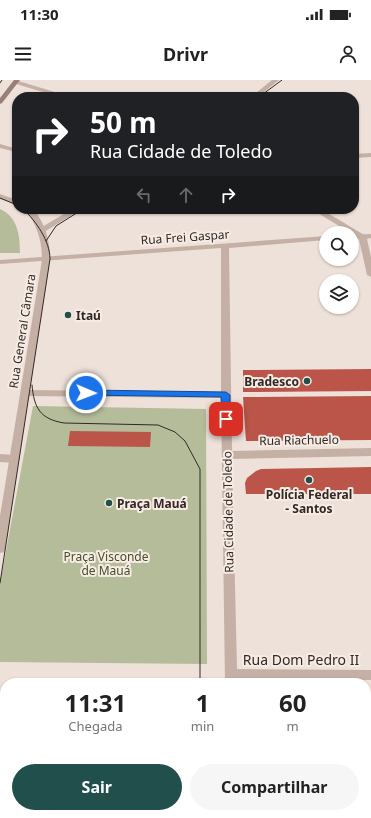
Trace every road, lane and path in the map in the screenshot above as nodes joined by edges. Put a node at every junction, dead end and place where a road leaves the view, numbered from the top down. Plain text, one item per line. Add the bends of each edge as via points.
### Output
1 (276, 80) edge
2 (16, 81) edge
3 (50, 92) edge
4 (260, 92) edge
5 (1, 99) edge
6 (0, 146) edge
7 (12, 149) dead end
8 (371, 155) edge
9 (359, 156) edge
10 (0, 196) edge
11 (12, 201) edge
12 (34, 214) edge
13 (69, 214) edge
14 (324, 214) edge
15 (41, 230) junction
16 (359, 236) edge
17 (362, 236) junction
18 (371, 236) edge
19 (319, 239) edge
20 (225, 246) junction
21 (46, 260) junction
22 (0, 262) edge
23 (371, 275) edge
24 (25, 393) junction
25 (226, 395) junction
26 (371, 452) edge
27 (227, 455) junction
28 (0, 458) edge
29 (15, 459) junction
30 (0, 549) edge
31 (371, 674) edge
32 (231, 678) edge
33 (259, 678) edge

1 - 4 street
2 - 3 street
2 - 5 main road
6 - 7 street
8 - 9 street
10 - 11 street
12 - 15 street, Rua General Câmara
13 - 15 street
14 - 17 street
15 - 21 street, Rua General Câmara via 46,241
16 - 17 street
17 - 18 street
17 - 23 street
19 - 20 street, Rua Frei Gaspar
20 - 21 street, Rua Frei Gaspar
20 - 25 street, Rua Cidade de Toledo
21 - 22 street, Rua Frei Gaspar
21 - 24 street, Rua General Câmara
24 - 25 street
24 - 29 street, Rua General Câmara
25 - 27 street, Rua Cidade de Toledo
26 - 27 street, Rua Riachuelo
27 - 32 street, Rua Cidade de Toledo
28 - 29 street
29 - 30 street, Rua General Câmara
31 - 33 street, Rua Dom Pedro II

